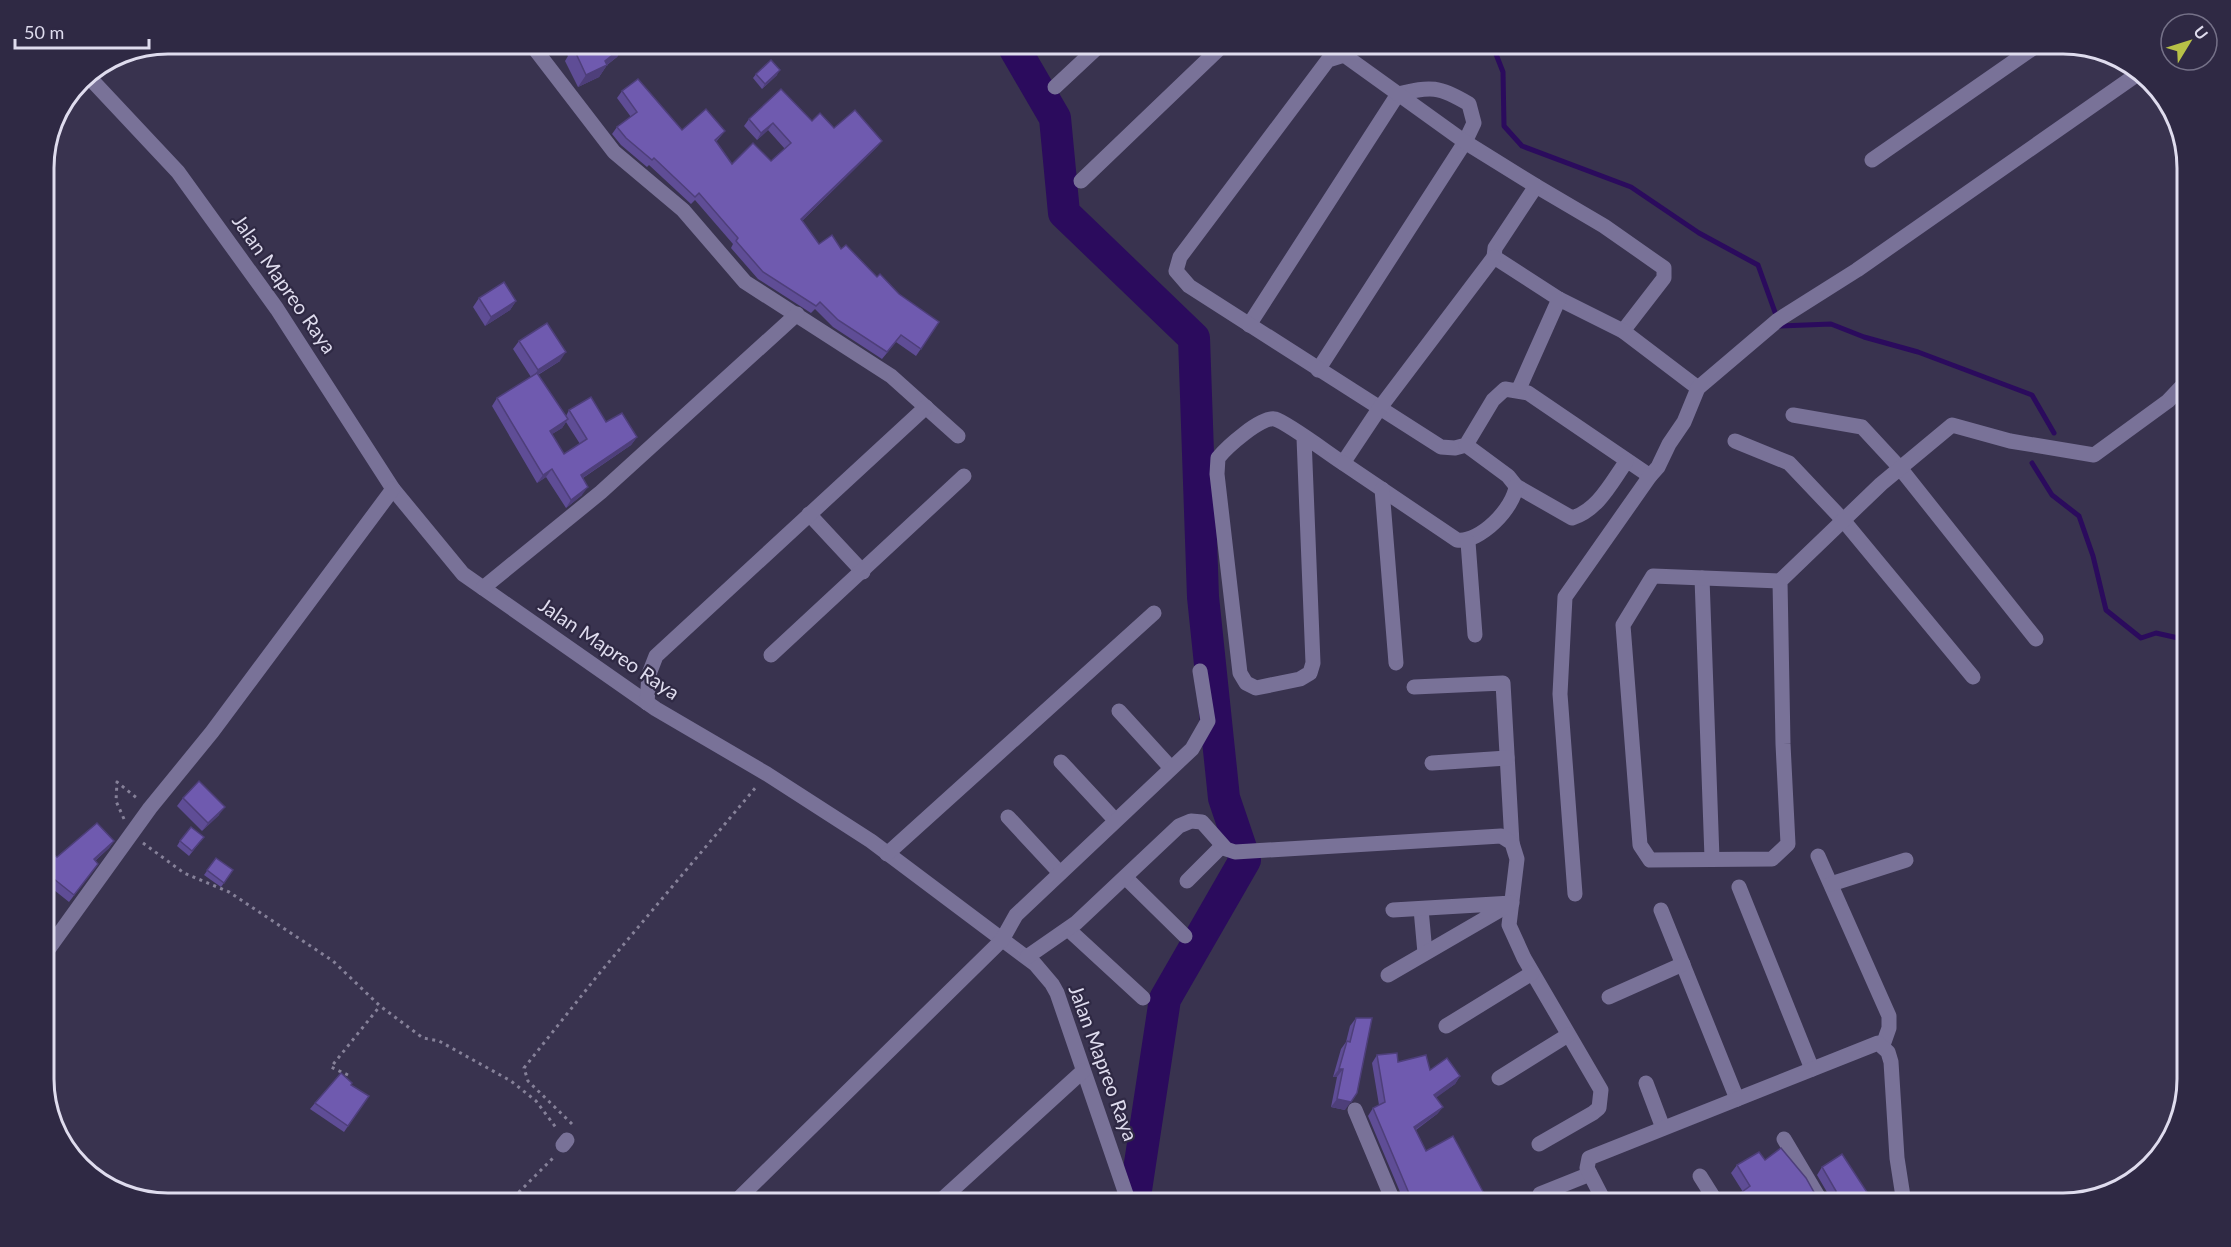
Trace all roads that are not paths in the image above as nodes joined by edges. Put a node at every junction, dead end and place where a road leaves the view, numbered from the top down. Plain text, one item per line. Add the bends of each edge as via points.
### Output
1 (539, 54) edge
2 (1090, 54) edge
3 (1214, 54) edge
4 (2025, 54) edge
5 (2133, 78) edge
6 (93, 82) edge
7 (1055, 87) dead end
8 (1398, 94) junction
9 (1465, 142) junction
10 (1872, 160) dead end
11 (1081, 181) dead end
12 (1536, 186) junction
13 (1494, 257) junction
14 (1559, 299) junction
15 (797, 314) junction
16 (1249, 325) junction
17 (1623, 331) junction
18 (1318, 370) junction
19 (1698, 388) junction
20 (1518, 391) junction
21 (2177, 392) edge
22 (926, 406) junction
23 (1379, 409) junction
24 (1793, 415) dead end
25 (958, 436) dead end
26 (1304, 438) junction
27 (1735, 441) dead end
28 (1466, 445) junction
29 (1626, 462) junction
30 (1343, 463) junction
31 (1900, 468) junction
32 (964, 476) dead end
33 (1650, 476) junction
34 (1516, 486) junction
35 (393, 489) junction
36 (1382, 489) junction
37 (809, 514) junction
38 (1844, 520) junction
39 (1468, 542) junction
40 (863, 572) junction
41 (1702, 578) junction
42 (1780, 581) junction
43 (483, 588) junction
44 (1154, 613) dead end
45 (1476, 635) dead end
46 (2036, 639) dead end
47 (771, 655) dead end
48 (1396, 663) dead end
49 (1200, 671) dead end
50 (1973, 677) dead end
51 (1414, 687) dead end
52 (647, 703) junction
53 (1119, 711) dead end
54 (1507, 758) junction
55 (1061, 762) dead end
56 (1432, 763) dead end
57 (1171, 768) junction
58 (1008, 817) dead end
59 (1115, 820) junction
60 (1512, 843) junction
61 (1222, 846) junction
62 (887, 854) junction
63 (1818, 856) dead end
64 (1712, 858) junction
65 (1906, 860) dead end
66 (1060, 873) junction
67 (1127, 879) junction
68 (1187, 881) dead end
69 (1831, 884) junction
70 (1739, 887) dead end
71 (1575, 894) dead end
72 (1512, 903) junction
73 (1422, 909) junction
74 (1393, 910) dead end
75 (1661, 910) dead end
76 (1068, 929) junction
77 (1185, 936) dead end
78 (1002, 940) junction
79 (54, 941) edge
80 (1425, 953) junction
81 (1027, 957) junction
82 (1683, 964) junction
83 (1532, 973) junction
84 (1388, 975) dead end
85 (1609, 997) dead end
86 (1143, 998) dead end
87 (1446, 1026) dead end
88 (1568, 1035) junction
89 (1883, 1046) junction
90 (1812, 1069) junction
91 (1083, 1071) junction
92 (1499, 1078) dead end
93 (1646, 1083) dead end
94 (1737, 1099) junction
95 (1355, 1110) dead end
96 (1662, 1128) junction
97 (1784, 1139) dead end
98 (1539, 1144) dead end
99 (1590, 1174) junction
100 (1700, 1176) dead end
101 (744, 1193) edge
102 (949, 1193) edge
103 (1126, 1193) edge
104 (1390, 1193) edge
105 (1542, 1193) edge
106 (1600, 1193) edge
107 (1711, 1193) edge
108 (1816, 1193) edge
109 (1902, 1193) edge

1 - 15 street via 614,152 683,210 745,282
2 - 7 street
3 - 11 street
4 - 10 street
5 - 19 street via 1857,270 1778,320
6 - 35 street, Jalan Mapreo Raya via 155,145 197,198 309,357
8 - 9 street
8 - 9 street via 1427,87 1469,104 1473,123
8 - 16 street
8 - 16 street via 1344,55 1328,60 1180,257 1176,271 1189,286
9 - 12 street
9 - 18 street
12 - 13 street via 1495,248
12 - 17 street via 1664,268 1664,278
13 - 14 street
13 - 23 street
14 - 17 street
14 - 20 street
15 - 22 street via 876,365
15 - 43 street via 601,492
16 - 18 street
17 - 19 street
18 - 23 street
19 - 33 street via 1684,422
20 - 28 street via 1505,389 1493,400
20 - 29 street via 1528,393
21 - 31 street via 2094,455 2010,441 1952,425
22 - 25 street
22 - 37 street
23 - 28 street via 1441,447
23 - 30 street
24 - 31 street via 1862,427
26 - 26 street via 1313,663 1310,673 1300,679 1256,688 1246,683 1240,673 1218,458 1241,436 1268,420 1275,420
26 - 30 street
27 - 38 street via 1790,463
28 - 34 street
29 - 33 street
29 - 34 street via 1596,504 1572,518
30 - 36 street
31 - 38 street
31 - 46 street
32 - 40 street
33 - 71 street via 1565,597 1560,694
34 - 39 street via 1515,498 1480,536
35 - 43 street, Jalan Mapreo Raya via 450,560
35 - 79 street via 212,732 150,808
36 - 39 street via 1457,540
36 - 48 street
37 - 40 street
37 - 52 street via 656,656 649,675
38 - 42 street
38 - 50 street
39 - 45 street
40 - 47 street
41 - 42 street
41 - 64 street
41 - 64 street via 1653,576 1623,625 1640,845 1650,860
42 - 64 street via 1788,844 1772,859
43 - 52 street, Jalan Mapreo Raya
44 - 62 street
49 - 57 street via 1208,721 1192,749
51 - 54 street via 1503,683
52 - 62 street, Jalan Mapreo Raya via 767,774
53 - 57 street
54 - 56 street
54 - 60 street
55 - 59 street
57 - 59 street
58 - 66 street
59 - 66 street
60 - 61 street via 1501,836 1234,852
60 - 72 street via 1517,859
61 - 67 street via 1202,822 1191,821 1179,826
61 - 68 street
62 - 78 street, Jalan Mapreo Raya
63 - 69 street
65 - 69 street
66 - 78 street via 1016,915
67 - 76 street
67 - 77 street
69 - 89 street via 1889,1016
70 - 90 street
72 - 73 street
72 - 80 street
72 - 83 street via 1509,926
73 - 74 street
73 - 80 street
75 - 82 street
76 - 81 street
76 - 86 street
78 - 81 street, Jalan Mapreo Raya
78 - 101 street
80 - 84 street
81 - 91 street, Jalan Mapreo Raya via 1052,984
82 - 85 street
82 - 94 street
83 - 87 street
83 - 88 street
88 - 92 street
88 - 98 street via 1601,1090 1601,1101 1593,1113
89 - 90 street via 1878,1043
89 - 109 street via 1888,1052 1893,1081
90 - 94 street
91 - 102 street
91 - 103 street, Jalan Mapreo Raya
93 - 96 street
94 - 96 street
95 - 104 street
96 - 99 street via 1588,1158
97 - 108 street
99 - 105 street
99 - 106 street
100 - 107 street

